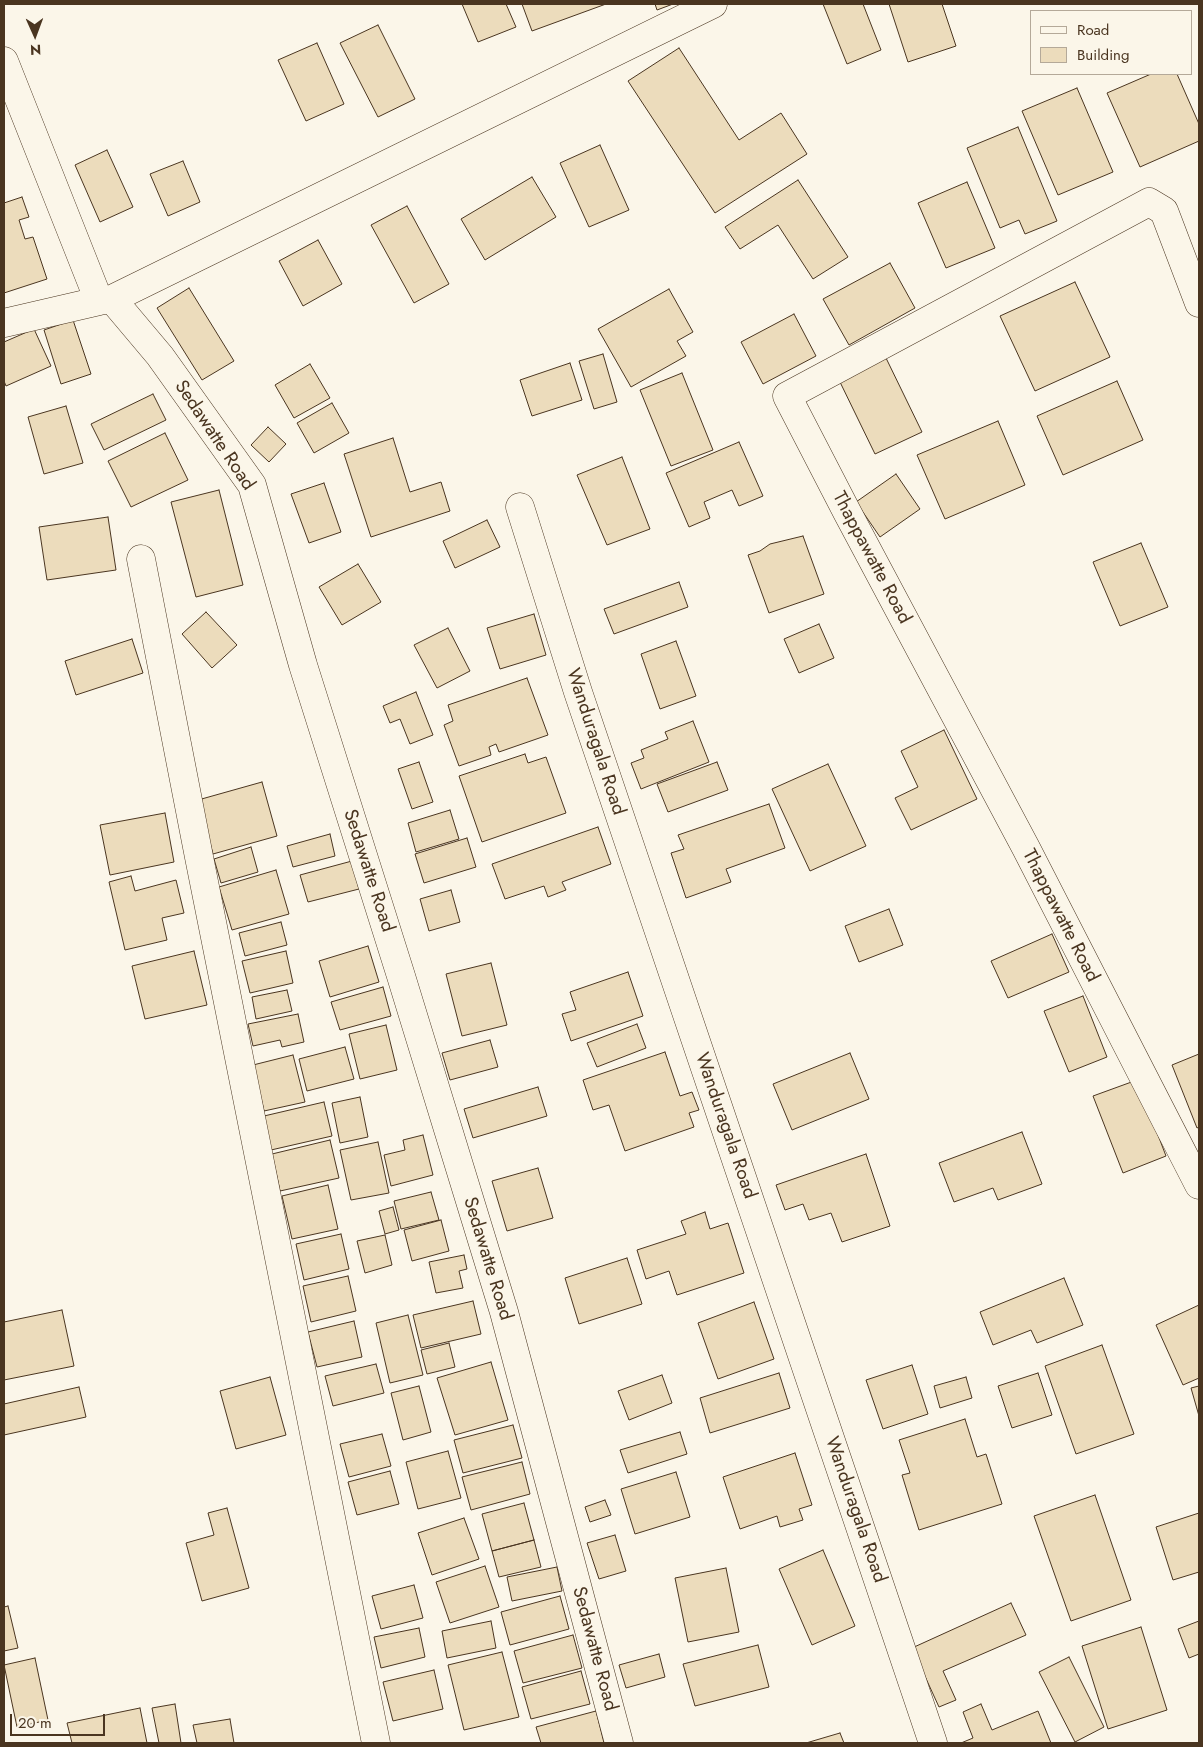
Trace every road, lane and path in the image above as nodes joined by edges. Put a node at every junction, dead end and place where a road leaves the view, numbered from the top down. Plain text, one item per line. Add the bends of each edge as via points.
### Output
1 (713, 4) edge
2 (4, 61) edge
3 (106, 300) junction
4 (1199, 303) edge
5 (4, 323) edge
6 (520, 508) dead end
7 (141, 559) dead end
8 (1199, 1185) edge
9 (376, 1743) edge
10 (619, 1743) edge
11 (934, 1743) edge

1 - 3 street
2 - 3 street, Sedawatte Road
3 - 5 street
3 - 10 street, Sedawatte Road via 160,356 252,485 303,665 504,1312
4 - 8 street, Thappawatte Road via 1164,211 1149,202 787,396 1026,848
6 - 11 street, Wanduragala Road via 578,692
7 - 9 street

